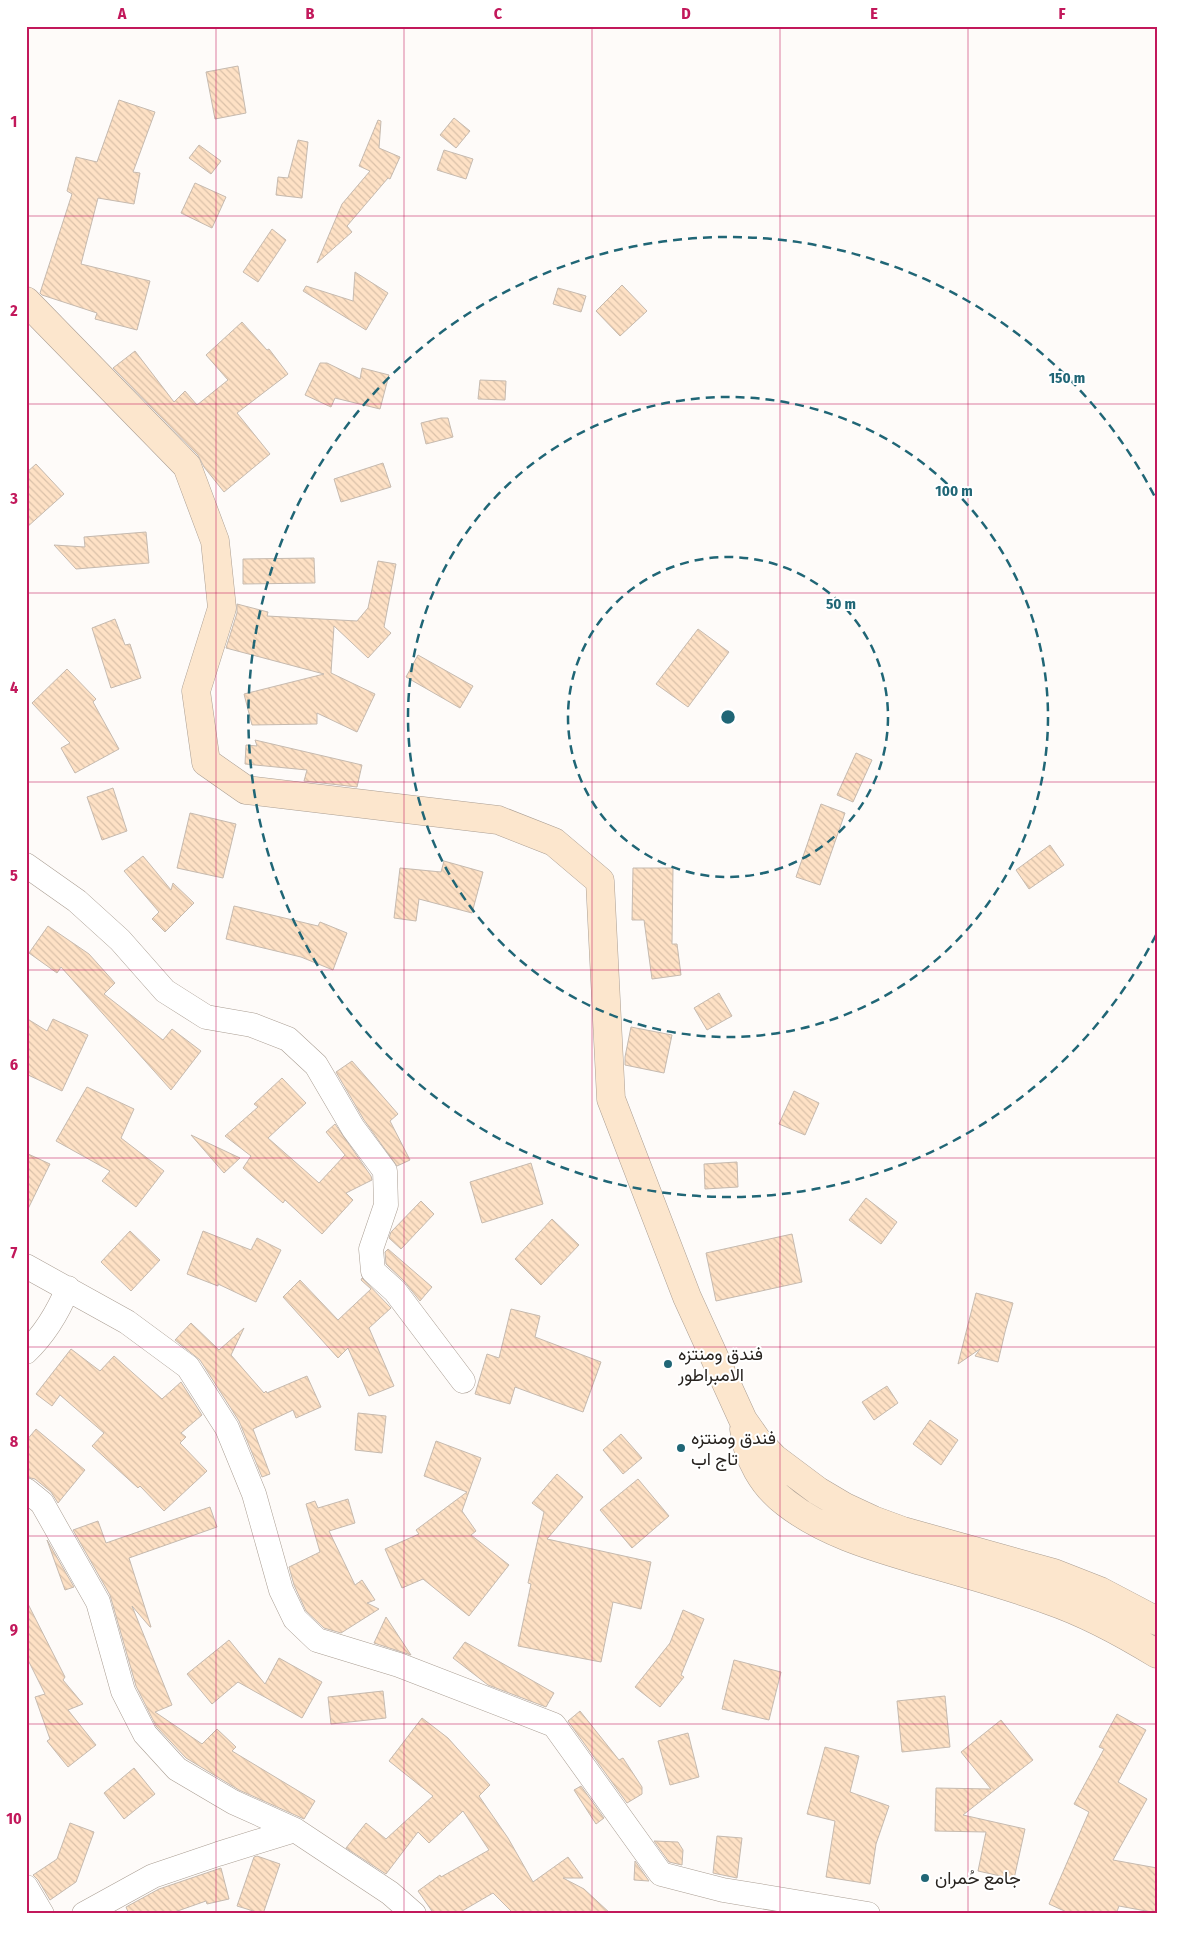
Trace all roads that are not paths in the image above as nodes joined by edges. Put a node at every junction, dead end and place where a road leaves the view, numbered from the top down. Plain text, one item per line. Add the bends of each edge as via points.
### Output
1 (26, 301) edge
2 (26, 865) edge
3 (26, 1266) edge
4 (68, 1288) junction
5 (26, 1352) edge
6 (463, 1380) dead end
7 (743, 1420) junction
8 (26, 1490) edge
9 (1157, 1621) edge
10 (1157, 1654) edge
11 (296, 1830) junction
12 (26, 1887) edge
13 (42, 1914) edge
14 (84, 1914) edge
15 (414, 1914) edge
16 (868, 1914) edge

1 - 7 main road via 187,466 215,541 222,608 196,691 206,762 246,790 498,820 554,842 600,881 612,1099 687,1297
2 - 6 street via 77,901 120,940 164,991 206,1017 252,1025 288,1039 316,1065 353,1128 385,1171 386,1205 371,1248 373,1271 395,1291
3 - 4 street
4 - 5 street via 56,1315
4 - 16 street via 127,1322 188,1367 227,1428 254,1494 281,1590 294,1618 316,1640 399,1665 554,1725 661,1874 723,1890
7 - 9 main road via 774,1458 845,1507 903,1531 1061,1576 1100,1591
7 - 10 main road via 749,1452 763,1480 785,1503 821,1525 869,1546 1050,1600
8 - 11 street via 42,1503 98,1602 123,1691 144,1734 177,1768 233,1802
11 - 14 street via 153,1876
11 - 15 street via 390,1893
12 - 13 street

